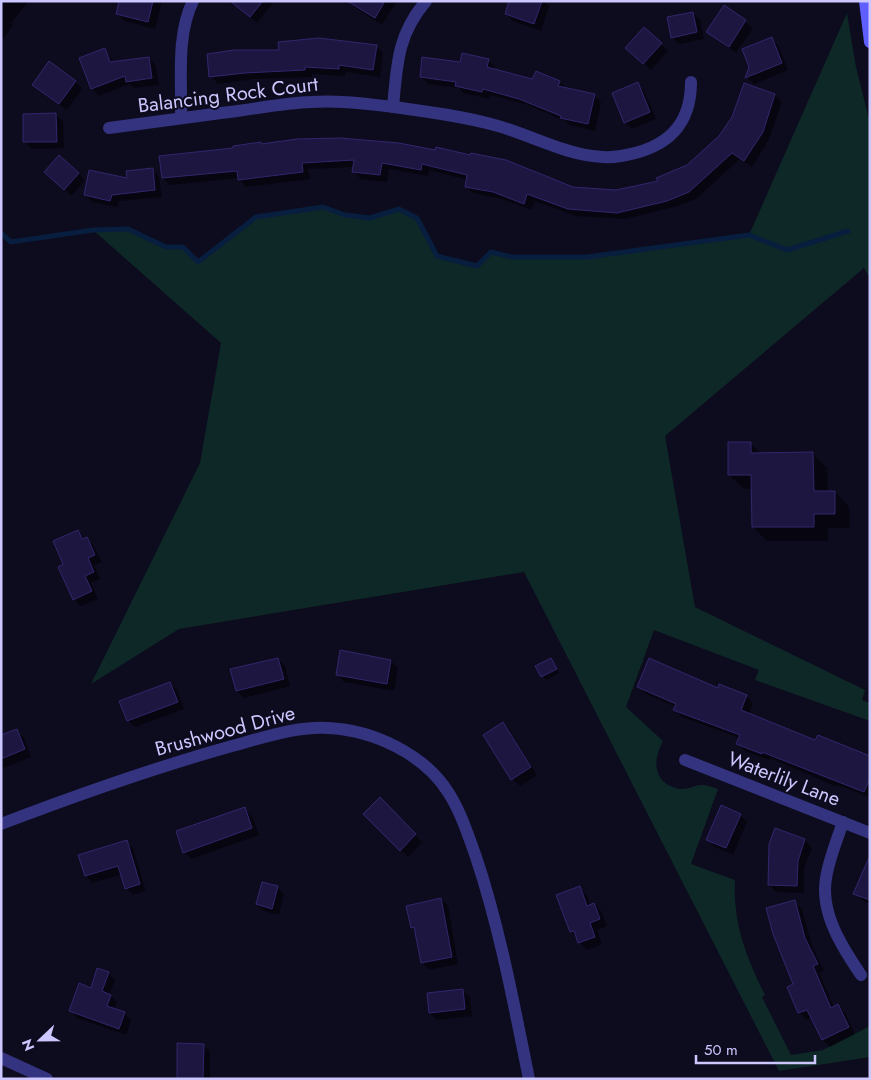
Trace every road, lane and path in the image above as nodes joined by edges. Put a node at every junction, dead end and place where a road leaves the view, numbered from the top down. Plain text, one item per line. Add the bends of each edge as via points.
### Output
1 (193, 1) edge
2 (426, 1) edge
3 (865, 1) edge
4 (870, 42) edge
5 (691, 82) dead end
6 (393, 107) junction
7 (181, 118) junction
8 (109, 128) dead end
9 (685, 760) dead end
10 (843, 822) junction
11 (1, 824) edge
12 (870, 833) edge
13 (861, 975) dead end
14 (1, 1058) edge
15 (47, 1079) edge
16 (529, 1079) edge

1 - 7 street via 183,44
2 - 6 street via 414,16 398,54
3 - 4 main road
5 - 6 street, Balancing Rock Court via 689,107 675,132 646,148 622,156 582,154 496,125
6 - 7 street, Balancing Rock Court via 312,102
7 - 8 street, Balancing Rock Court
9 - 10 street, Waterlily Lane
10 - 12 street, Waterlily Lane
10 - 13 street via 826,879 825,896 838,941
11 - 16 street, Brushwood Drive via 138,774 268,736 327,728 364,734 397,747 427,767 442,784 464,822 486,888
14 - 15 street

